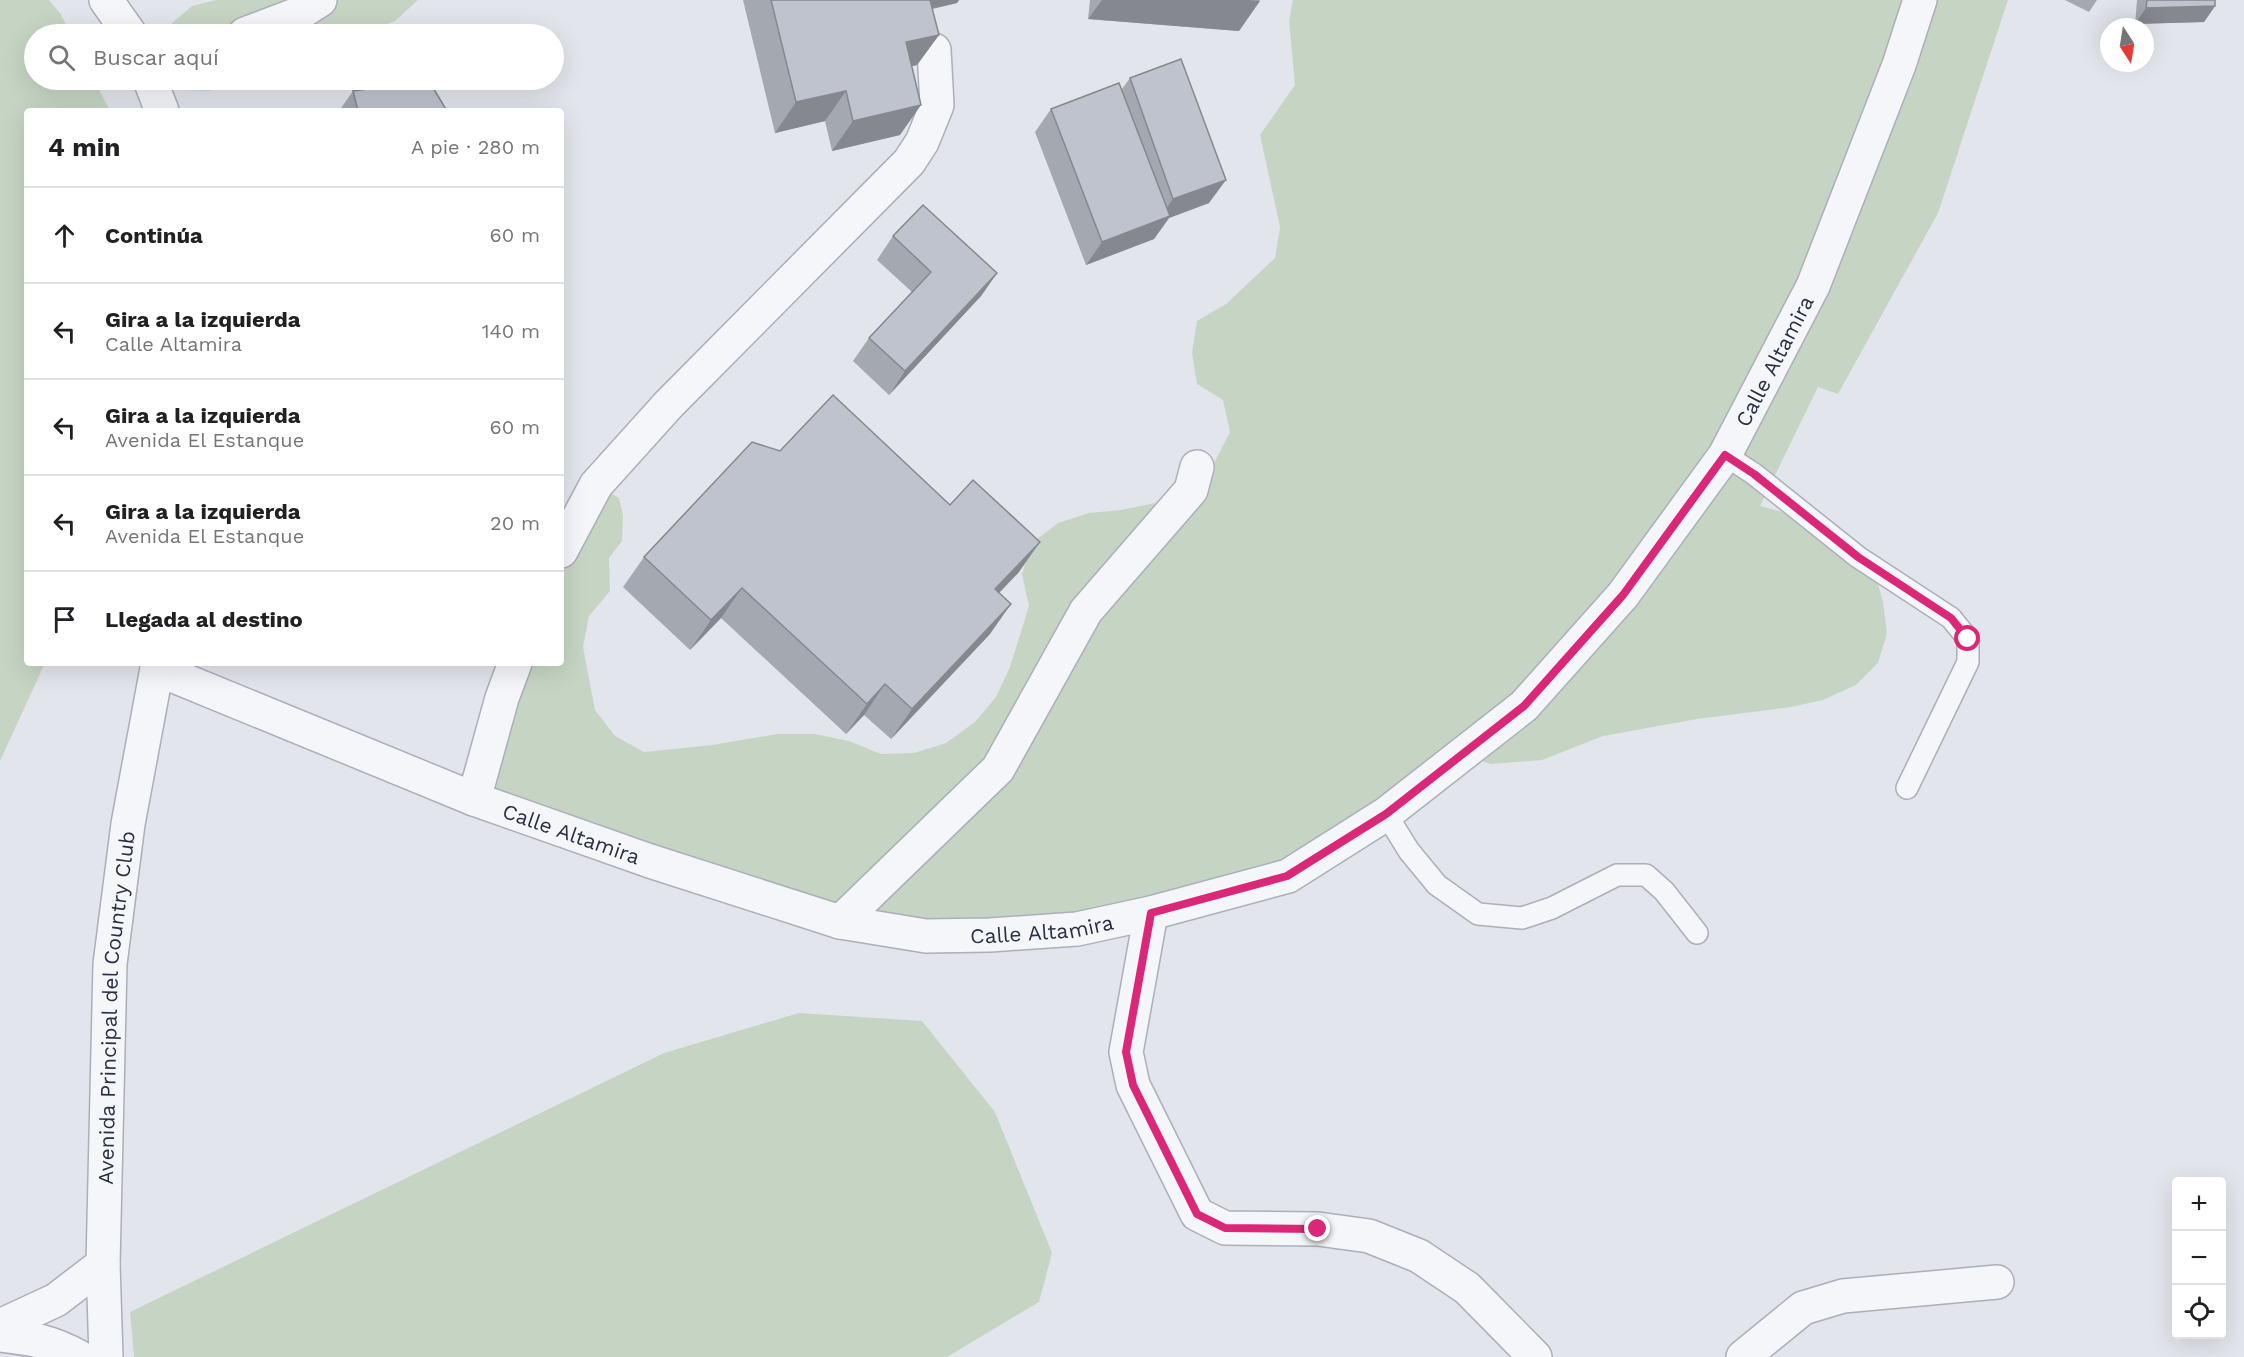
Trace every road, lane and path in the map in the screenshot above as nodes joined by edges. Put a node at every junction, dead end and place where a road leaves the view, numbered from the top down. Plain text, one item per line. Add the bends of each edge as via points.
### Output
1 (106, 0) edge
2 (320, 0) edge
3 (1920, 0) edge
4 (123, 24) edge
5 (272, 24) edge
6 (934, 50) edge
7 (154, 90) edge
8 (161, 108) edge
9 (1725, 455) junction
10 (1197, 466) dead end
11 (564, 545) edge
12 (158, 666) edge
13 (514, 666) edge
14 (1907, 788) dead end
15 (474, 799) junction
16 (1386, 814) junction
17 (1151, 913) junction
18 (840, 922) junction
19 (1697, 933) dead end
20 (103, 1264) junction
21 (1997, 1282) dead end
22 (0, 1326) edge
23 (0, 1335) edge
24 (79, 1357) edge
25 (106, 1357) edge
26 (1535, 1357) edge
27 (1743, 1357) edge

1 - 4 street
2 - 5 street
3 - 9 street, Calle Altamira via 1899,65 1813,286
6 - 11 street via 938,105 909,162 669,404 596,485
7 - 8 street
9 - 14 lane via 1858,557 1951,618 1968,639 1968,662
9 - 16 street, Calle Altamira via 1623,595 1524,706
10 - 18 street via 1191,490 1086,611 998,769
12 - 15 street, Calle Altamira
12 - 20 street, Avenida Principal del Country Club via 128,824 110,964
13 - 15 street
15 - 18 street, Calle Altamira
16 - 17 street, Calle Altamira via 1287,876
16 - 19 lane via 1437,885 1478,914 1522,918 1552,909 1617,875 1646,875
17 - 18 street, Calle Altamira via 1077,929 990,935 927,936
17 - 26 street via 1126,1052 1133,1085 1197,1214 1225,1228 1318,1229 1370,1236 1419,1256 1467,1288
20 - 22 street via 56,1300
20 - 25 street, Avenida Principal del Country Club
21 - 27 street via 1843,1296 1803,1308
23 - 24 street via 37,1339

